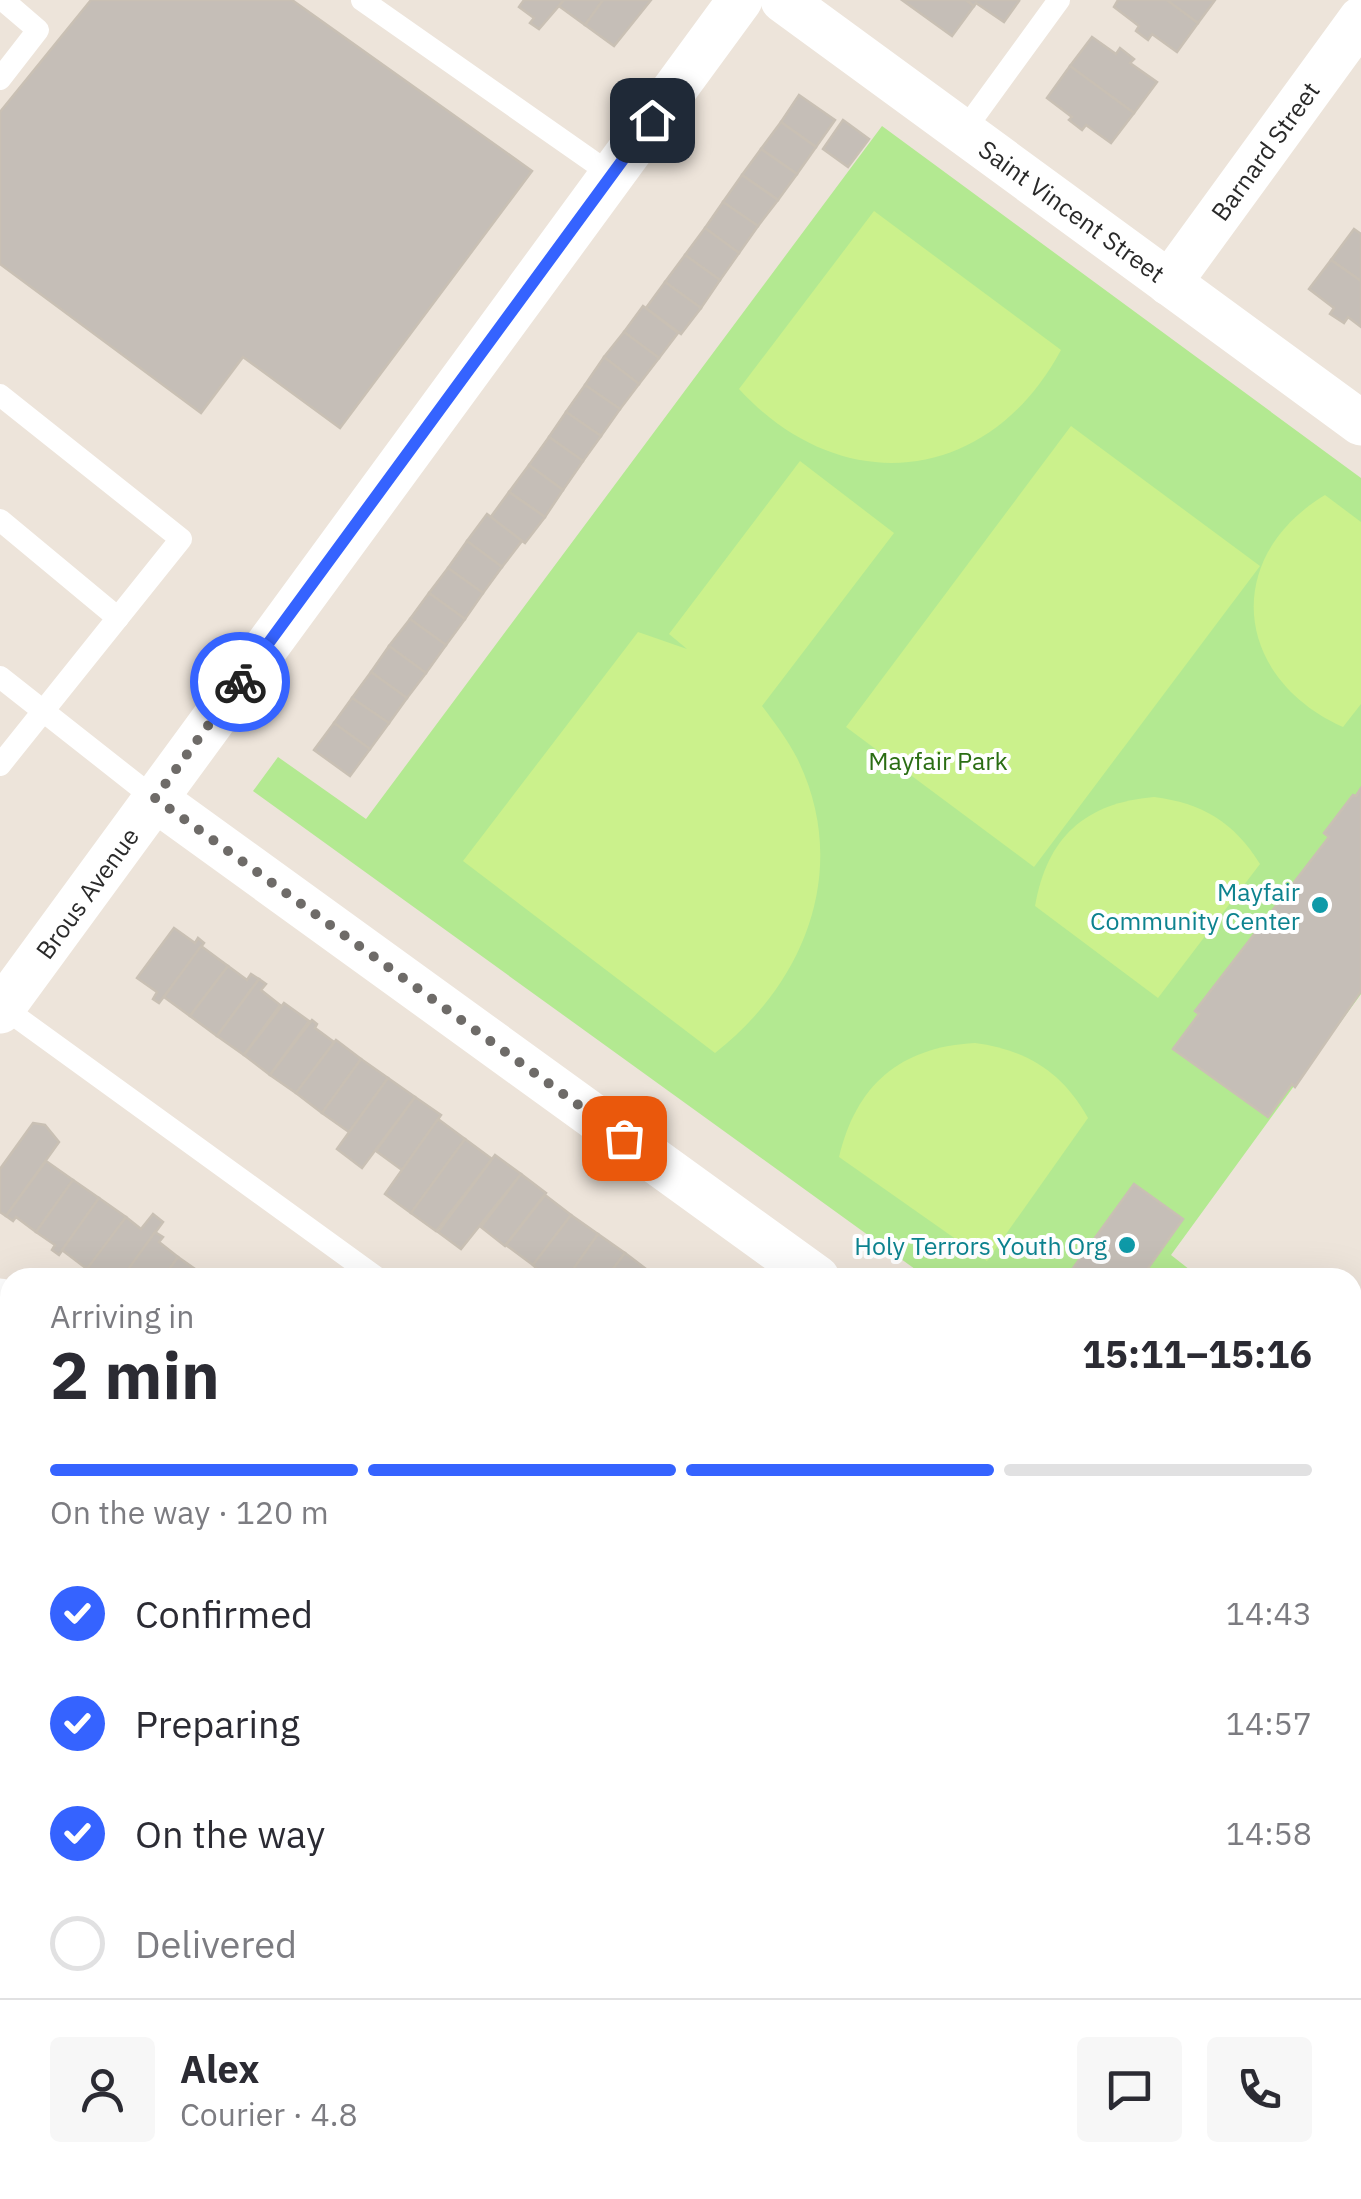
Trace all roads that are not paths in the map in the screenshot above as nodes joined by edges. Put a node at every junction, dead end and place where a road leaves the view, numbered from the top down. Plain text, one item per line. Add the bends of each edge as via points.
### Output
1 (3, 0) edge
2 (740, 0) edge
3 (783, 0) edge
4 (1059, 0) edge
5 (377, 4) edge
6 (1361, 19) edge
7 (0, 80) edge
8 (963, 132) junction
9 (612, 175) junction
10 (1169, 283) junction
11 (0, 395) edge
12 (1361, 423) edge
13 (0, 520) edge
14 (118, 618) junction
15 (0, 677) edge
16 (44, 711) junction
17 (0, 765) edge
18 (155, 798) junction
19 (1, 1008) edge
20 (363, 1268) edge
21 (803, 1268) edge

1 - 7 lane via 38,30
2 - 9 street, Brous Avenue
3 - 8 street, Saint Vincent Street
4 - 8 lane
5 - 9 lane
6 - 10 street, Barnard Street
8 - 10 street, Saint Vincent Street
9 - 18 street, Brous Avenue
10 - 12 street, Saint Vincent Street
11 - 14 lane via 181,539
13 - 14 lane
14 - 16 lane
15 - 16 lane
16 - 17 lane
16 - 18 lane
18 - 19 street, Brous Avenue
18 - 21 street
19 - 20 lane

